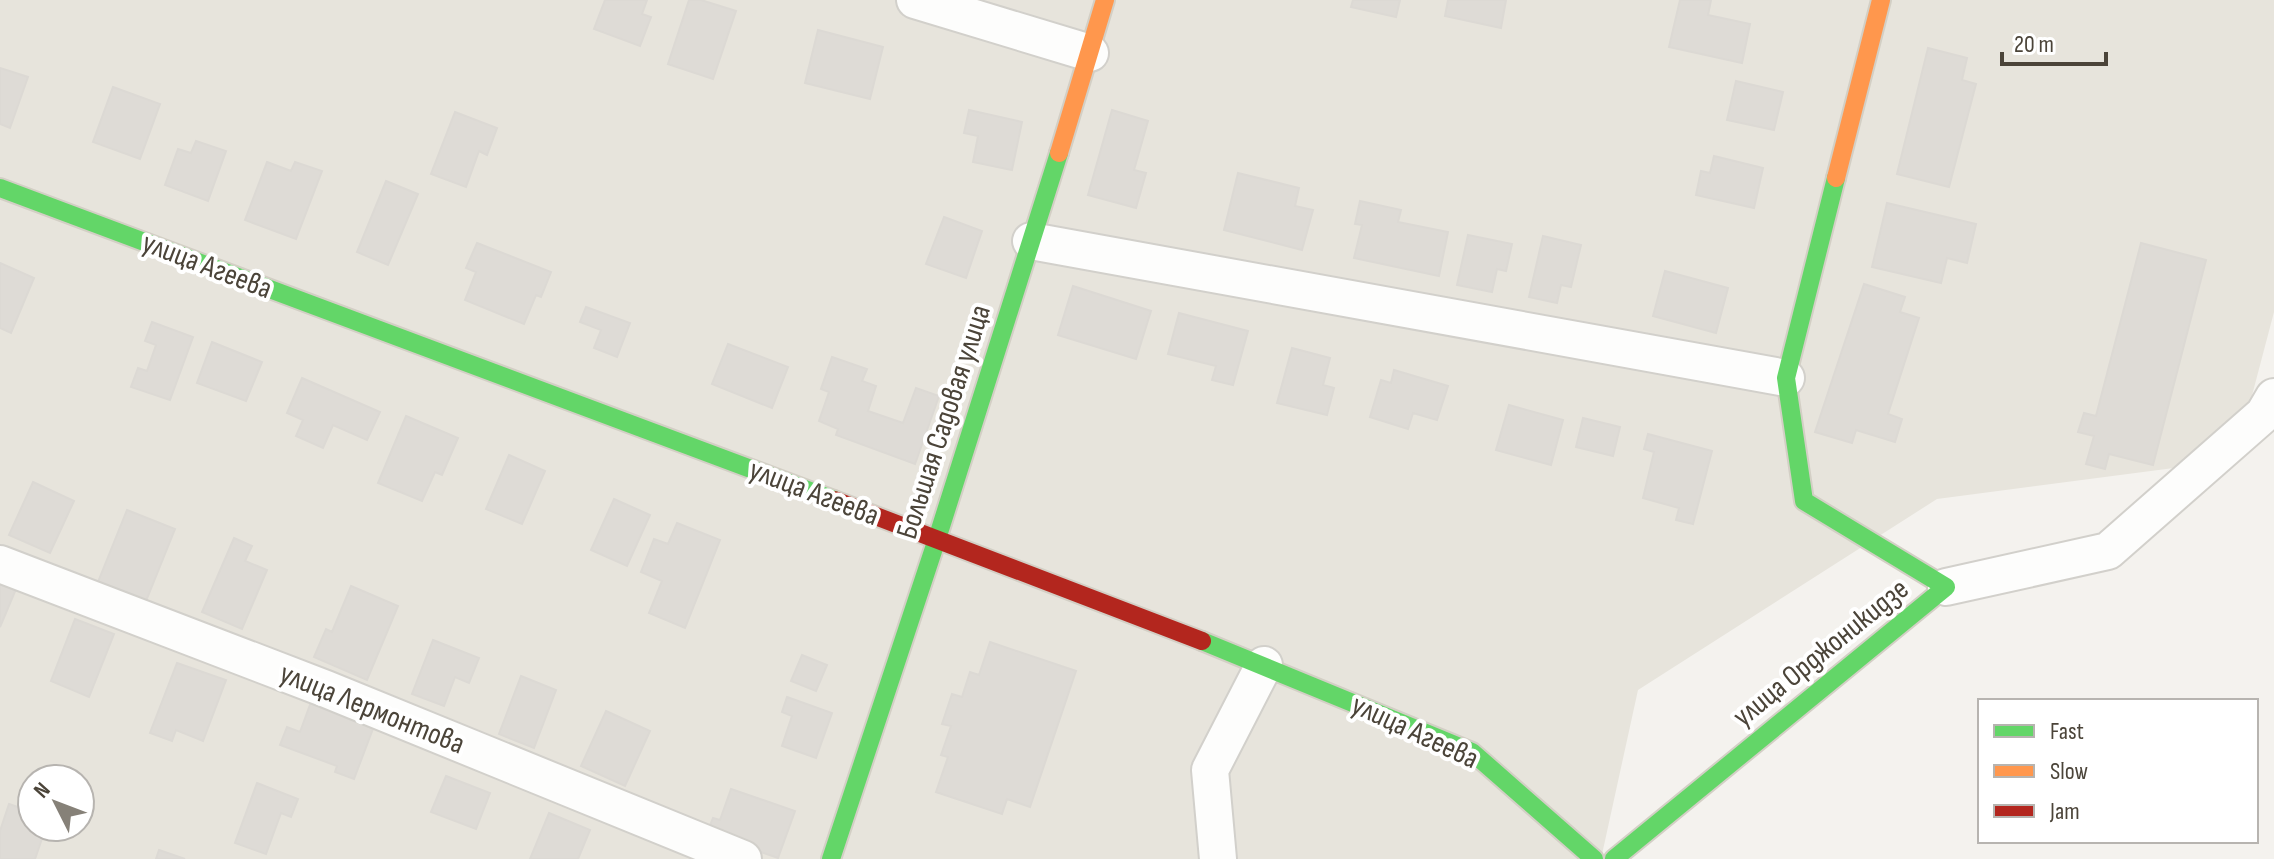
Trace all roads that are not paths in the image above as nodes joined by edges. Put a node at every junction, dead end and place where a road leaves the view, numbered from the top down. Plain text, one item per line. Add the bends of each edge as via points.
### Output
1 (915, 0) edge
2 (1105, 0) edge
3 (1881, 0) edge
4 (1090, 53) junction
5 (0, 188) edge
6 (1031, 241) junction
7 (1786, 378) junction
8 (2274, 397) edge
9 (937, 539) junction
10 (0, 564) edge
11 (1946, 587) junction
12 (1264, 665) junction
13 (743, 859) edge
14 (831, 859) edge
15 (1218, 859) edge
16 (1594, 859) edge
17 (1614, 859) edge

1 - 4 street
2 - 4 street, Большая Садовая улица
3 - 7 street, улица Орджоникидзе
4 - 6 street, Большая Садовая улица
5 - 9 street, улица Агеева
6 - 7 street
6 - 9 street, Большая Садовая улица
7 - 11 street, улица Орджоникидзе via 1804,501
8 - 11 street via 2264,414 2108,551
9 - 12 street, улица Агеева
9 - 14 street, Большая Садовая улица
10 - 13 street, улица Лермонтова via 326,689
11 - 17 street, улица Орджоникидзе
12 - 15 street via 1210,770
12 - 16 street, улица Агеева via 1472,752

